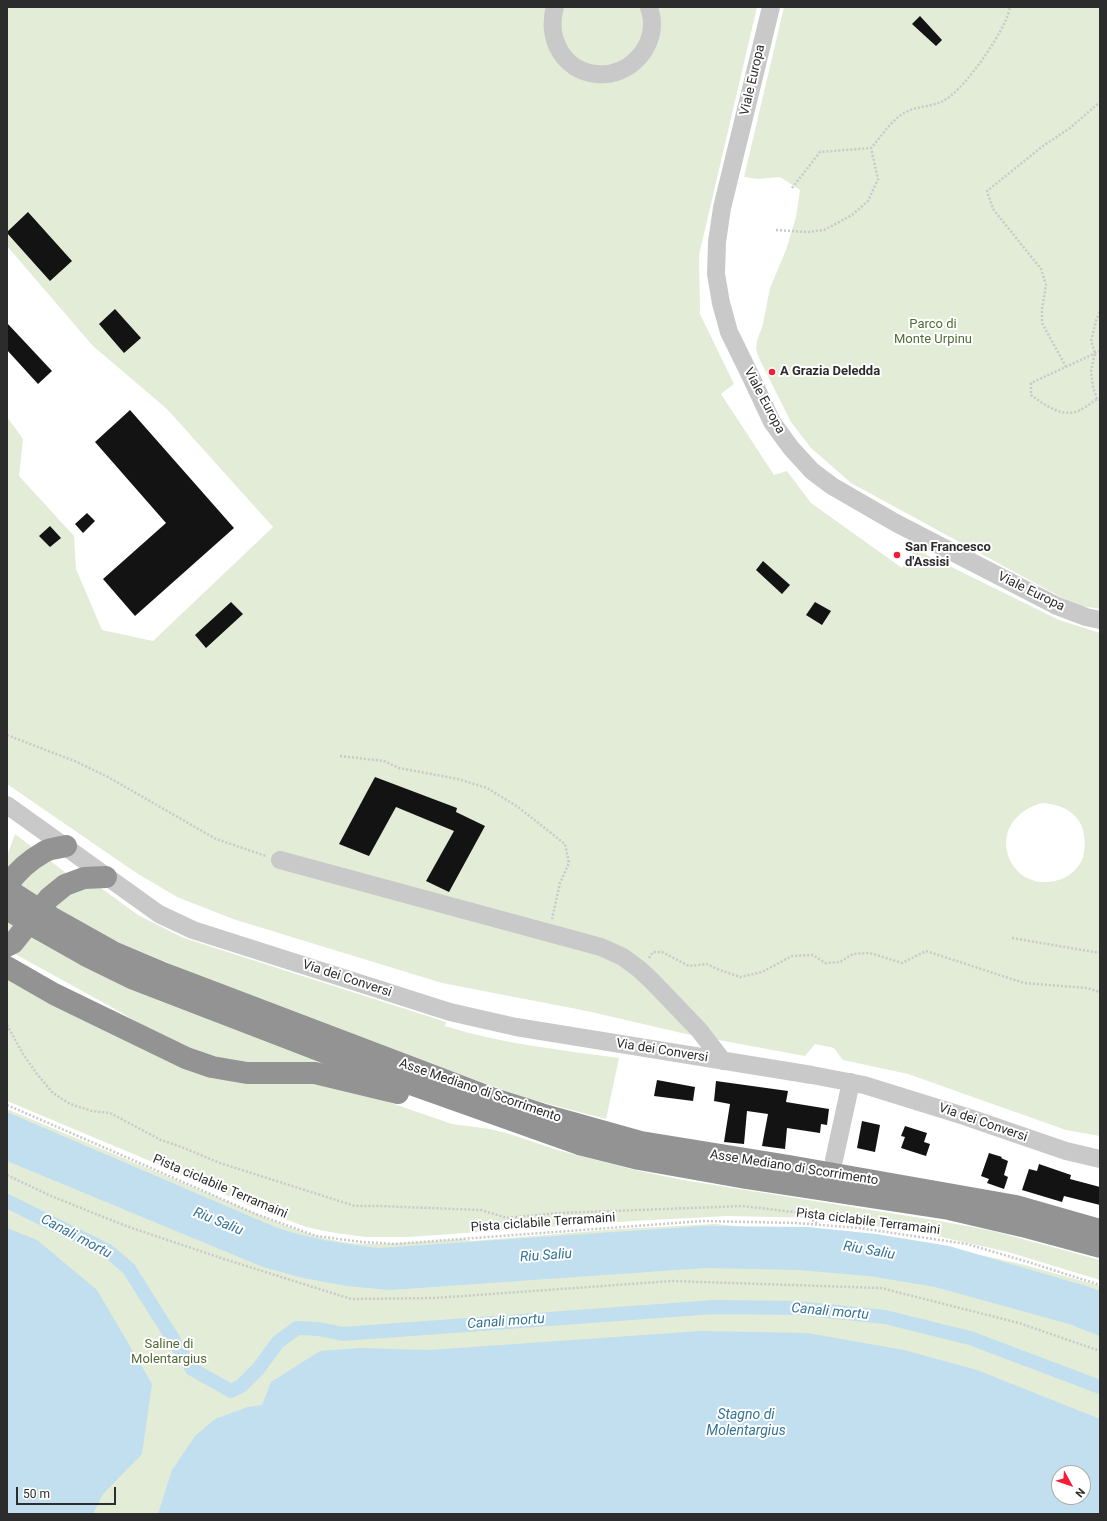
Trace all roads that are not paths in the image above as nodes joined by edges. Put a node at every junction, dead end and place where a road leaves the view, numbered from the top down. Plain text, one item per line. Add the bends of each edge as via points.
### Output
1 (556, 7) edge
2 (649, 7) edge
3 (771, 7) edge
4 (1100, 620) edge
5 (7, 805) edge
6 (66, 846) junction
7 (280, 860) road end
8 (106, 877) junction
9 (7, 887) edge
10 (7, 908) edge
11 (44, 922) junction
12 (7, 946) edge
13 (7, 967) edge
14 (723, 1061) junction
15 (851, 1082) junction
16 (427, 1091) junction
17 (1100, 1159) edge
18 (834, 1160) dead end
19 (1100, 1230) edge
20 (1100, 1247) edge

1 - 2 street via 552,18 553,34 558,49 568,61 581,70 598,74 615,73 631,66 643,54 650,38 652,21
3 - 4 street, Viale Europa via 722,208 716,274 730,332 772,422 812,471 832,486 896,523 1057,606
5 - 6 street, Via dei Conversi
6 - 8 street, Via dei Conversi
6 - 9 highway via 45,851 13,877
7 - 14 street, Via dei Conversi via 601,947 639,968 699,1030
8 - 12 highway via 84,878 65,885 49,898 31,923
8 - 14 street, Via dei Conversi via 160,914 193,930 450,1012 516,1027
9 - 11 highway, Asse Mediano di Scorrimento, bridge
10 - 11 highway, Asse Mediano di Scorrimento, bridge
11 - 16 highway, Asse Mediano di Scorrimento via 85,956 134,979
11 - 19 highway, Asse Mediano di Scorrimento via 160,972 541,1114 641,1142 1016,1206
13 - 16 highway via 54,994 186,1058 212,1067 247,1073 315,1073 413,1097
14 - 15 street, Via dei Conversi
15 - 17 street, Via dei Conversi via 900,1095 1066,1151
15 - 18 street
16 - 20 highway, Asse Mediano di Scorrimento via 579,1144 639,1159 949,1209

